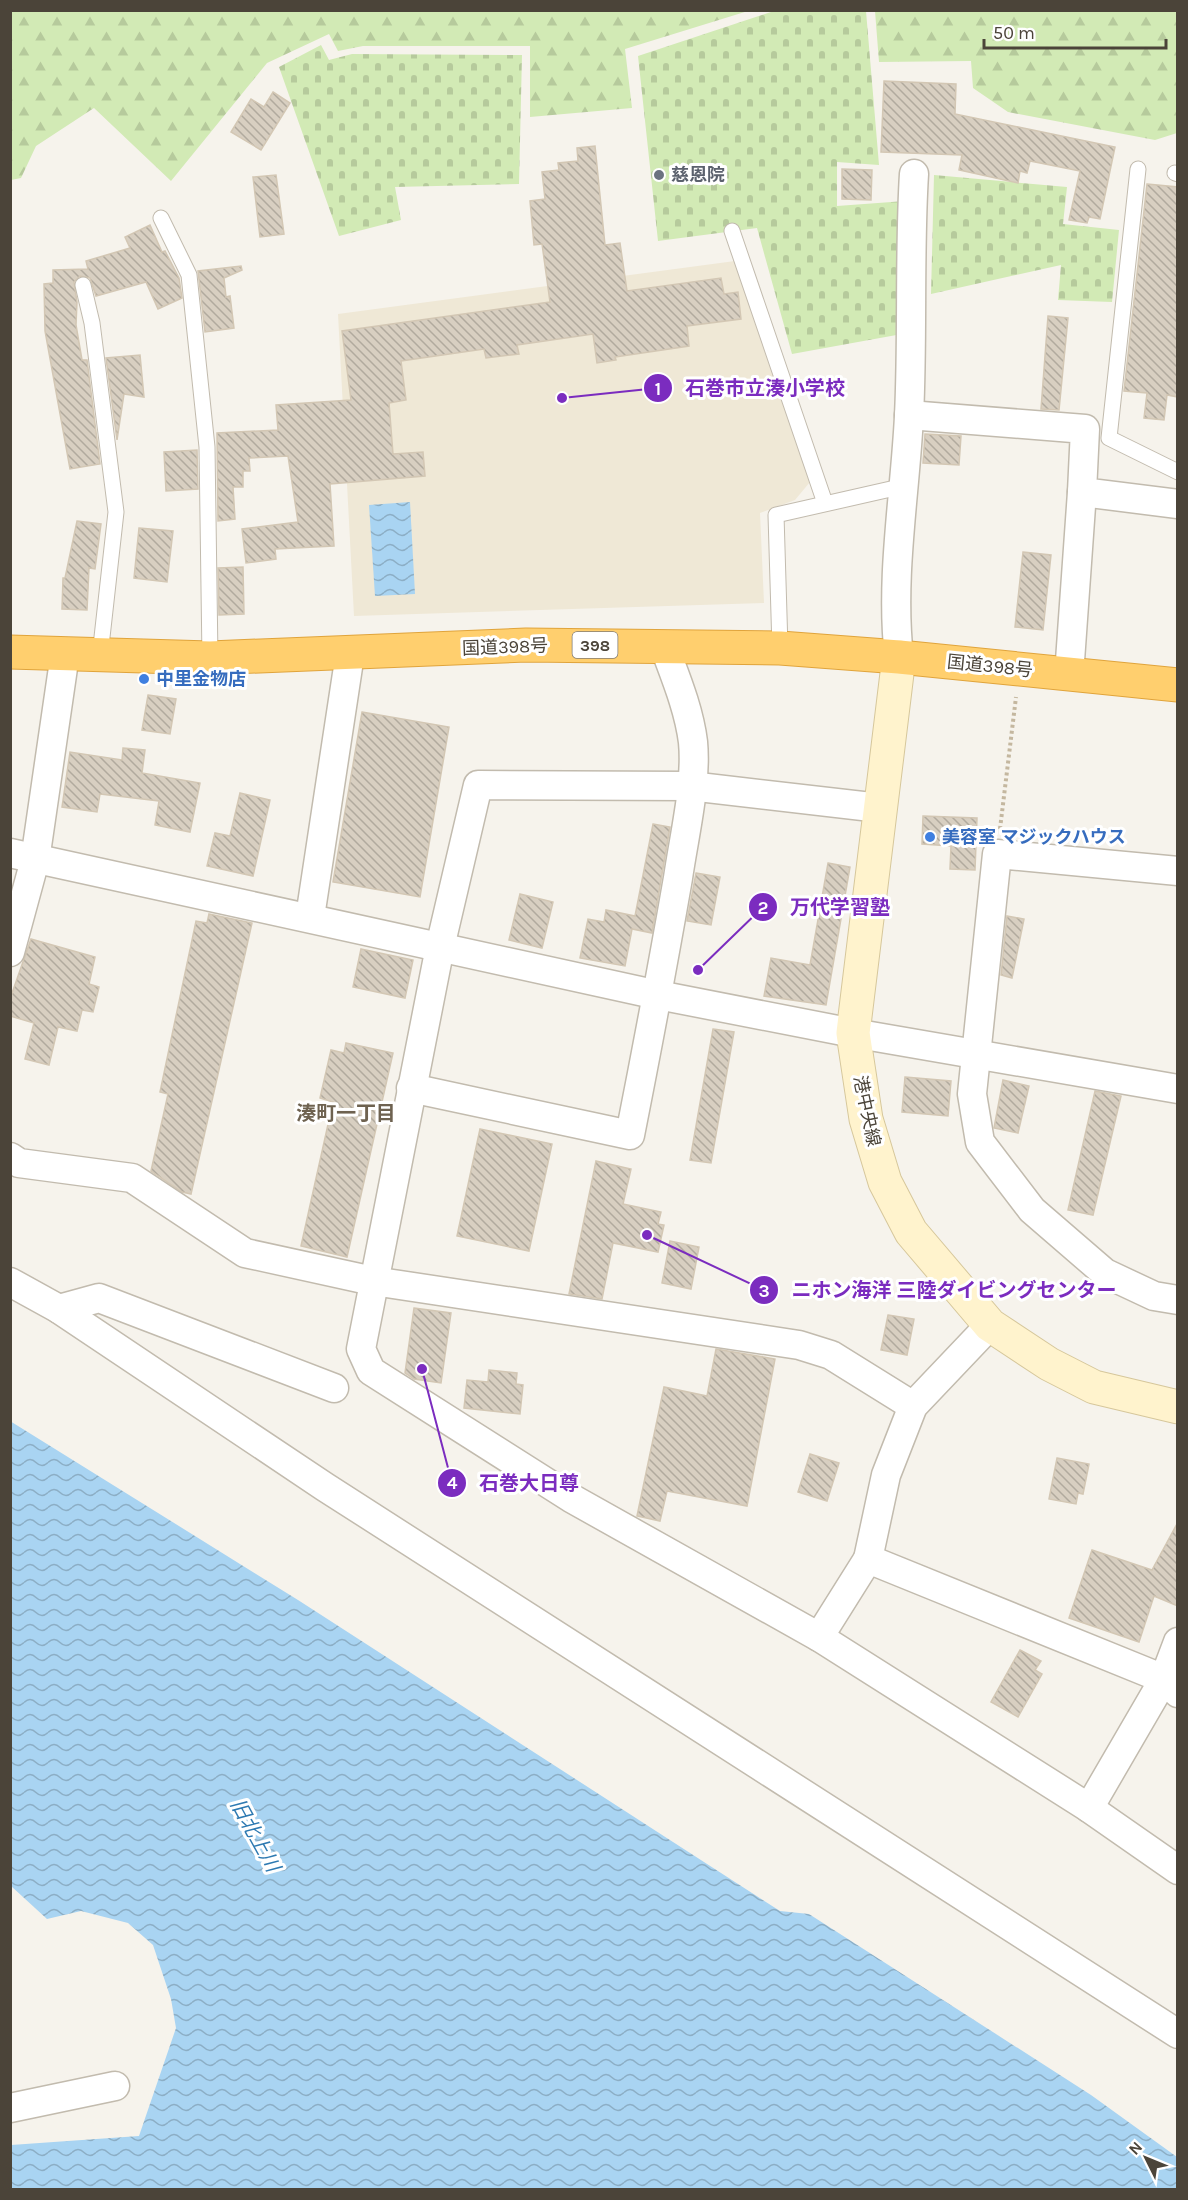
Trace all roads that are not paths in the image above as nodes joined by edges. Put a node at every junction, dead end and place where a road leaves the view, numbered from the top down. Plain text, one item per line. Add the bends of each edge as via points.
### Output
1 (1138, 169) dead end
2 (914, 174) dead end
3 (161, 218) dead end
4 (732, 231) dead end
5 (83, 285) dead end
6 (909, 415) junction
7 (1178, 472) edge
8 (904, 486) junction
9 (1082, 492) junction
10 (825, 503) junction
11 (1178, 504) edge
12 (664, 646) junction
13 (780, 648) junction
14 (10, 652) edge
15 (65, 654) junction
16 (350, 654) junction
17 (100, 655) junction
18 (899, 657) junction
19 (210, 658) junction
20 (1069, 675) junction
21 (1178, 685) edge
22 (690, 786) junction
23 (880, 808) junction
24 (23, 857) edge
25 (1178, 871) edge
26 (310, 917) junction
27 (440, 947) junction
28 (10, 952) edge
29 (658, 995) junction
30 (853, 1033) junction
31 (974, 1054) junction
32 (411, 1088) junction
33 (1178, 1089) edge
34 (10, 1157) edge
35 (373, 1281) junction
36 (10, 1282) edge
37 (1178, 1300) edge
38 (59, 1309) junction
39 (990, 1325) junction
40 (334, 1388) dead end
41 (913, 1406) junction
42 (1178, 1407) edge
43 (868, 1560) junction
44 (819, 1638) junction
45 (1178, 1642) edge
46 (1171, 1686) edge
47 (1089, 1808) junction
48 (1178, 1870) edge
49 (1178, 2034) edge
50 (115, 2086) dead end
51 (10, 2108) edge

1 - 7 lane via 1109,438
2 - 6 street
3 - 19 lane via 189,275 207,447
4 - 10 lane
5 - 17 lane via 92,323 116,512
6 - 8 street
6 - 9 street via 1085,429
8 - 10 lane
8 - 18 street via 897,577
9 - 11 street
9 - 20 street
10 - 13 lane via 776,515
12 - 13 highway, 国道398号 / 398
12 - 16 highway, 国道398号 / 398 via 526,645
12 - 22 street via 693,742
13 - 18 highway, 国道398号 / 398
14 - 15 highway, 国道398号 / 398
15 - 17 highway, 国道398号 / 398
15 - 24 street
16 - 19 highway, 国道398号 / 398
16 - 26 street
17 - 19 highway, 国道398号 / 398
18 - 20 highway, 国道398号 / 398
18 - 23 street, 港中央線
20 - 21 highway, 国道398号 / 398
22 - 23 street
22 - 27 street via 478,785
22 - 29 street
23 - 30 street, 港中央線
24 - 26 street
24 - 28 street
25 - 31 street via 997,854
26 - 27 street
27 - 29 street
27 - 32 street
29 - 30 street
29 - 32 street via 630,1135
30 - 31 street
30 - 39 street, 港中央線 via 866,1119 885,1182 911,1232
31 - 33 street
31 - 37 street via 972,1094 980,1142 1032,1210 1105,1273 1154,1296
32 - 35 street
34 - 35 street via 20,1162 132,1178 245,1253
35 - 41 street via 799,1345 831,1355
35 - 44 street via 361,1349 371,1371 571,1498
36 - 38 street
38 - 40 street via 99,1298
38 - 49 street via 325,1487
39 - 41 street
39 - 42 street, 港中央線 via 1049,1364 1094,1387
41 - 43 street via 886,1475
43 - 44 street
43 - 46 street
44 - 47 street
45 - 46 street
46 - 47 street
47 - 48 street
50 - 51 street

